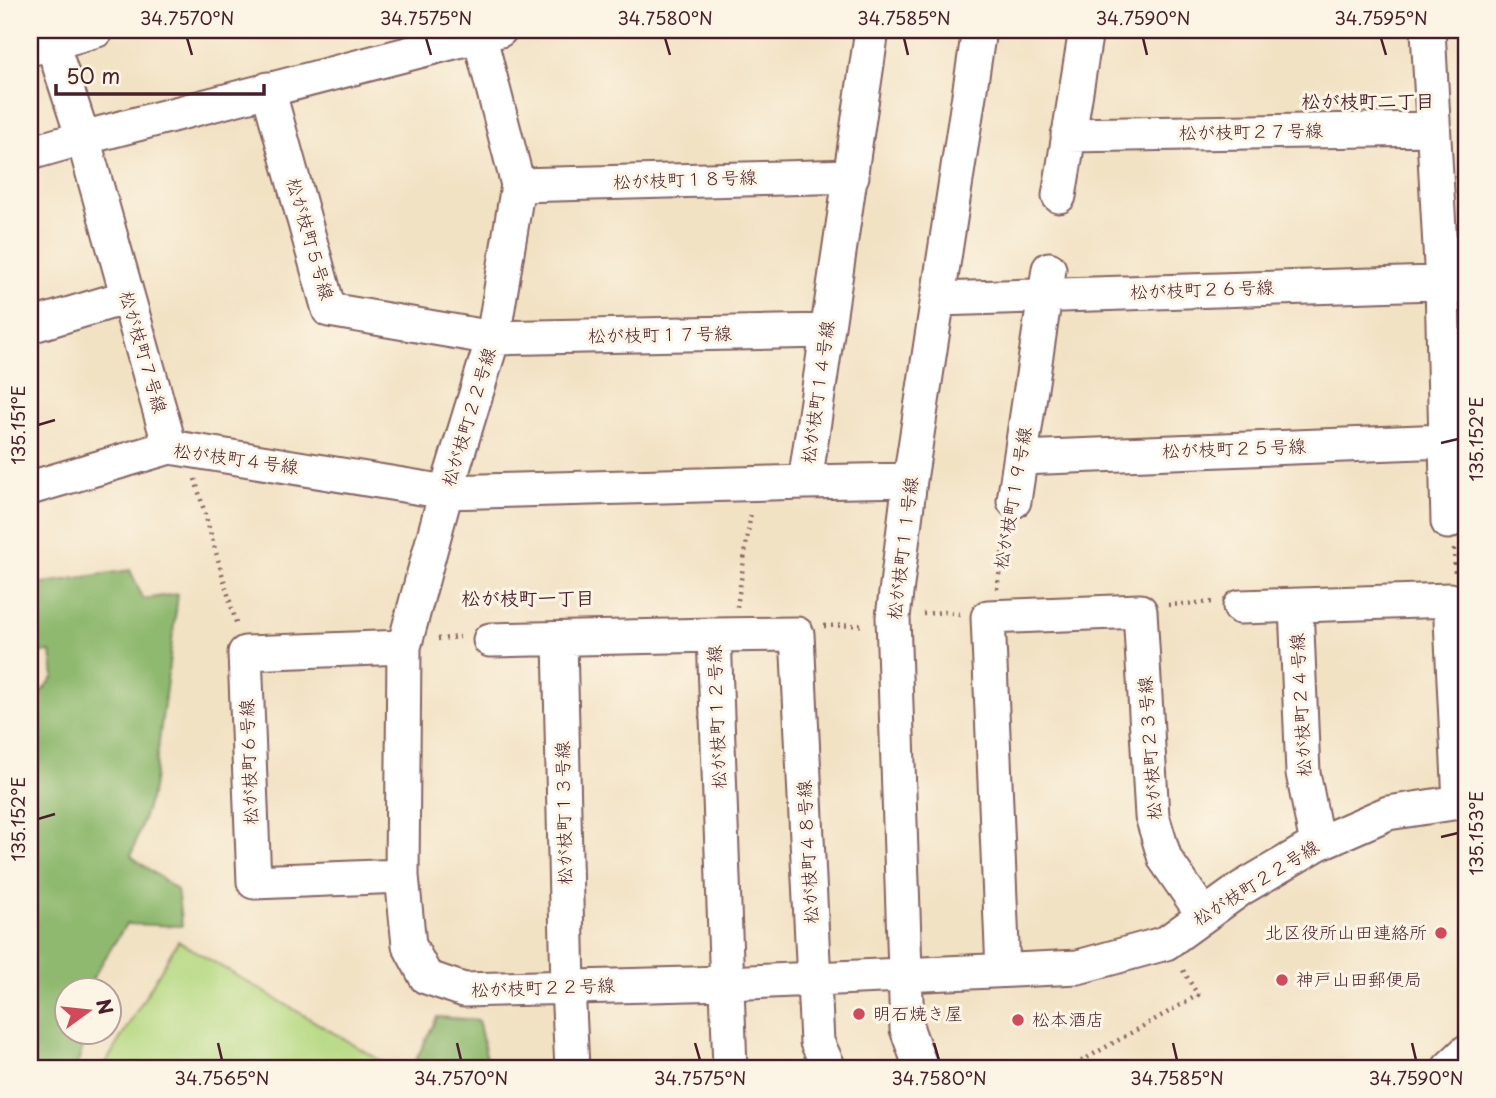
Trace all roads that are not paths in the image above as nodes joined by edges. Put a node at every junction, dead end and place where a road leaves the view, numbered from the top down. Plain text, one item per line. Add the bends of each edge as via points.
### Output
1 (97, 30) edge
2 (872, 30) edge
3 (979, 30) edge
4 (1086, 30) edge
5 (1428, 30) edge
6 (486, 31) edge
7 (41, 46) edge
8 (268, 89) junction
9 (1433, 129) junction
10 (1068, 135) junction
11 (83, 138) junction
12 (30, 153) edge
13 (852, 176) junction
14 (518, 185) junction
15 (1059, 196) dead end
16 (1047, 282) junction
17 (1454, 283) edge
18 (127, 297) junction
19 (938, 299) junction
20 (30, 326) edge
21 (827, 331) junction
22 (493, 338) junction
23 (1446, 441) junction
24 (170, 447) junction
25 (1021, 457) junction
26 (910, 480) junction
27 (805, 482) junction
28 (30, 488) edge
29 (446, 492) junction
30 (1014, 501) road end
31 (1448, 522) road end
32 (1296, 606) junction
33 (1240, 607) road end
34 (723, 635) junction
35 (489, 640) road end
36 (560, 640) junction
37 (405, 644) junction
38 (1463, 801) edge
39 (1317, 844) junction
40 (402, 876) junction
41 (1203, 914) junction
42 (1003, 970) junction
43 (905, 975) junction
44 (814, 978) junction
45 (727, 983) junction
46 (568, 987) junction
47 (1466, 1052) edge
48 (572, 1068) edge
49 (730, 1068) edge
50 (829, 1068) edge
51 (921, 1068) edge
52 (1449, 1068) edge

1 - 7 street
2 - 13 street, 松が枝町１４号線
3 - 19 street, 松が枝町１１号線
4 - 10 street
5 - 9 street
6 - 8 street
6 - 14 street, 松が枝町２２号線
7 - 11 street, 松が枝町７号線
8 - 11 street
8 - 22 street, 松が枝町５号線 via 330,310
9 - 10 street, 松が枝町２７号線
9 - 17 street
10 - 15 street
11 - 12 street
11 - 18 street, 松が枝町７号線
13 - 14 street, 松が枝町１８号線
13 - 21 street, 松が枝町１４号線
14 - 22 street, 松が枝町２２号線
16 - 17 street, 松が枝町２６号線
16 - 19 street, 松が枝町２６号線
16 - 25 street, 松が枝町１９号線
17 - 23 street
18 - 20 street
18 - 24 street, 松が枝町７号線
19 - 26 street, 松が枝町１１号線
21 - 22 street, 松が枝町１７号線
21 - 27 street, 松が枝町１４号線
22 - 29 street, 松が枝町２２号線
23 - 25 street, 松が枝町２５号線
23 - 31 street
24 - 28 street, 松が枝町４号線
24 - 29 street, 松が枝町４号線
25 - 30 street, 松が枝町１９号線
26 - 27 street
26 - 43 street, 松が枝町１１号線 via 893,617
27 - 29 street, 松が枝町１４号線
29 - 37 street, 松が枝町２２号線
32 - 33 street
32 - 38 street via 1450,600
32 - 39 street, 松が枝町２４号線 via 1303,773
34 - 36 street, 松が枝町１２号線
34 - 44 street, 松が枝町４８号線 via 797,634
34 - 45 street, 松が枝町１２号線
35 - 36 street, 松が枝町１２号線
36 - 46 street, 松が枝町１３号線
37 - 40 street, 松が枝町２２号線
37 - 40 street, 松が枝町６号線 via 245,653 254,882
38 - 39 street, 松が枝町２２号線 via 1388,813
39 - 41 street, 松が枝町２２号線
40 - 46 street, 松が枝町２２号線 via 409,945 426,977 464,990
41 - 42 street, 松が枝町２２号線 via 1166,943 1078,967
41 - 42 street, 松が枝町２３号線 via 1165,859 1152,816 1140,611 988,617
42 - 43 street, 松が枝町２２号線
43 - 44 street, 松が枝町２２号線
43 - 51 street, 松が枝町１１号線 via 907,1029
44 - 45 street, 松が枝町２２号線
44 - 50 street, 松が枝町４８号線 via 817,1042
45 - 46 street, 松が枝町２２号線
45 - 49 street, 松が枝町１２号線
46 - 48 street, 松が枝町１３号線
47 - 52 street

